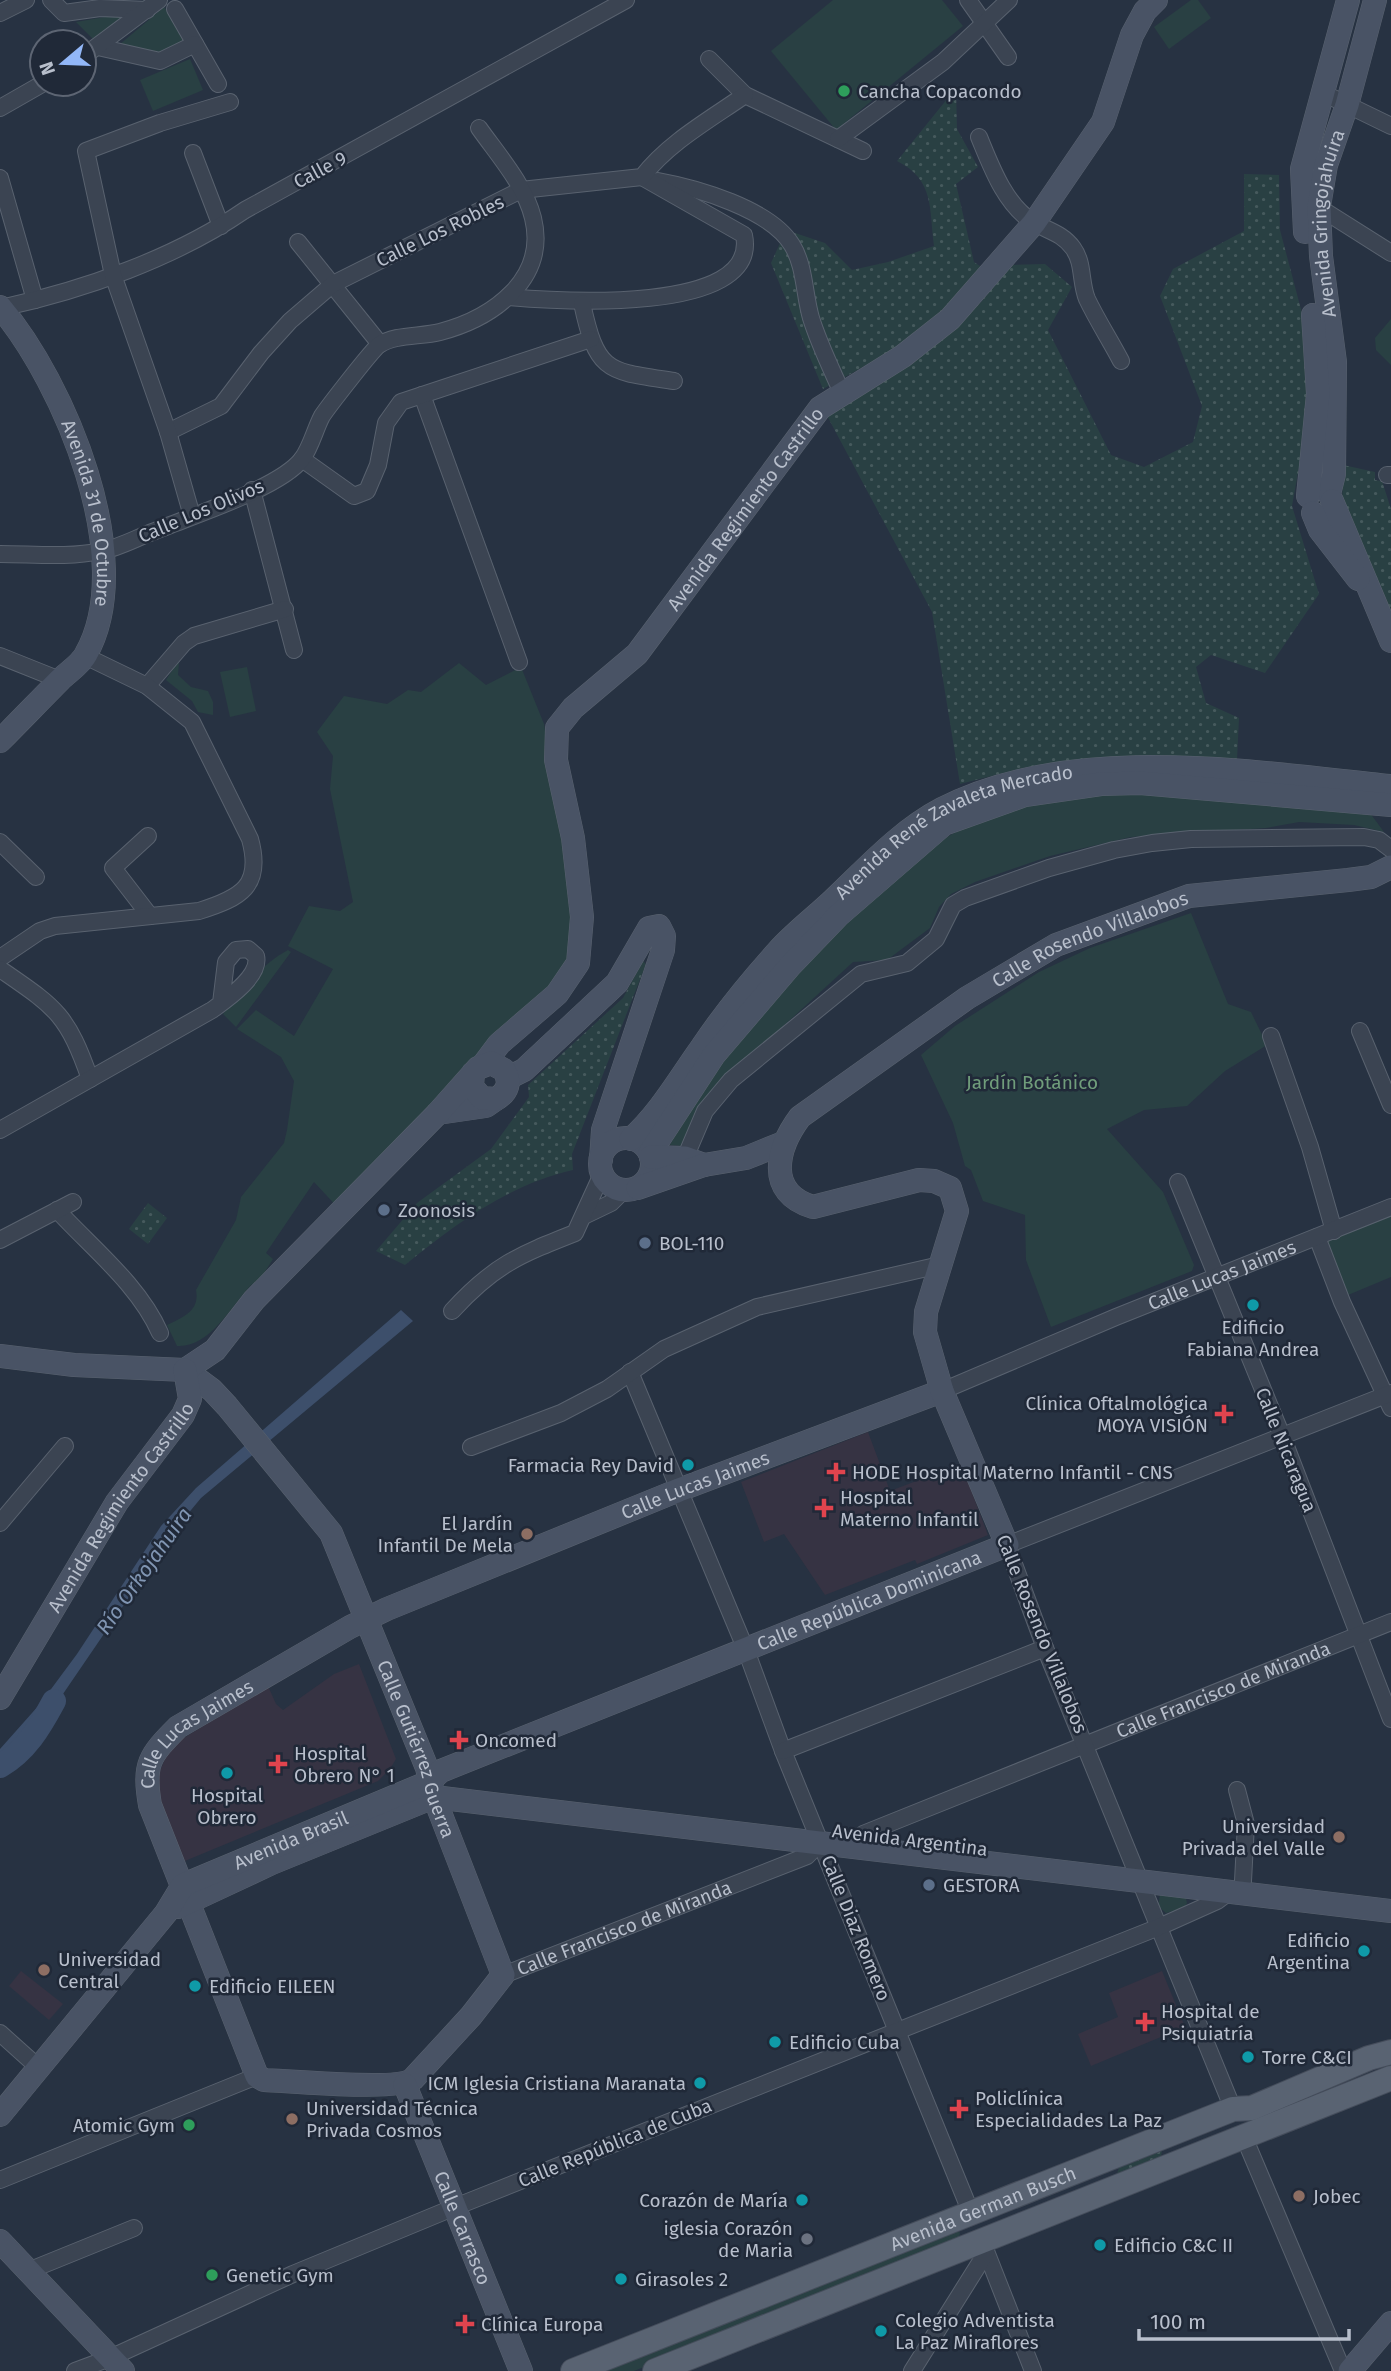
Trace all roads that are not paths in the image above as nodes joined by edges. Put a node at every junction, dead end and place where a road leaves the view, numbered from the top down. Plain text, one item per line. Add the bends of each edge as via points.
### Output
1 (26, 0) edge
2 (51, 0) edge
3 (626, 0) edge
4 (968, 0) edge
5 (1009, 0) edge
6 (1156, 0) edge
7 (1348, 0) edge
8 (1375, 0) edge
9 (153, 5) edge
10 (174, 9) dead end
11 (0, 13) edge
12 (985, 24) junction
13 (195, 44) junction
14 (98, 47) edge
15 (98, 53) edge
16 (1008, 57) dead end
17 (709, 59) dead end
18 (218, 84) dead end
19 (28, 92) edge
20 (1323, 93) junction
21 (745, 96) junction
22 (230, 102) dead end
23 (1347, 105) junction
24 (0, 108) edge
25 (1391, 126) edge
26 (479, 128) dead end
27 (979, 137) dead end
28 (838, 139) junction
29 (863, 151) dead end
30 (193, 153) dead end
31 (0, 177) edge
32 (642, 177) junction
33 (521, 190) junction
34 (1311, 203) junction
35 (1034, 223) junction
36 (222, 226) junction
37 (298, 242) dead end
38 (1391, 253) edge
39 (113, 275) junction
40 (332, 284) junction
41 (508, 297) junction
42 (35, 300) junction
43 (582, 303) junction
44 (4, 317) edge
45 (591, 339) junction
46 (380, 344) junction
47 (1121, 361) dead end
48 (674, 381) dead end
49 (842, 393) junction
50 (422, 395) junction
51 (168, 432) junction
52 (302, 459) junction
53 (252, 490) junction
54 (192, 516) junction
55 (103, 551) junction
56 (0, 554) edge
57 (285, 609) junction
58 (1391, 641) edge
59 (294, 650) dead end
60 (0, 656) edge
61 (85, 656) junction
62 (519, 662) dead end
63 (60, 680) junction
64 (147, 685) junction
65 (0, 741) edge
66 (1390, 801) edge
67 (148, 836) dead end
68 (0, 842) edge
69 (1391, 849) edge
70 (1391, 867) edge
71 (36, 877) dead end
72 (150, 916) junction
73 (0, 958) edge
74 (0, 969) edge
75 (221, 1003) dead end
76 (1360, 1031) dead end
77 (1271, 1035) dead end
78 (479, 1069) junction
79 (508, 1078) junction
80 (90, 1079) junction
81 (496, 1099) junction
82 (823, 1102) junction
83 (1391, 1105) edge
84 (611, 1112) junction
85 (438, 1113) junction
86 (0, 1130) edge
87 (627, 1139) junction
88 (783, 1143) junction
89 (650, 1155) junction
90 (746, 1158) junction
91 (694, 1161) junction
92 (602, 1167) junction
93 (780, 1177) junction
94 (1178, 1182) dead end
95 (631, 1189) junction
96 (74, 1202) dead end
97 (832, 1202) junction
98 (1391, 1207) edge
99 (57, 1210) junction
100 (586, 1214) junction
101 (1334, 1230) junction
102 (1317, 1237) junction
103 (0, 1240) edge
104 (940, 1265) junction
105 (1217, 1278) junction
106 (452, 1311) dead end
107 (160, 1333) dead end
108 (215, 1350) junction
109 (0, 1356) edge
110 (185, 1370) junction
111 (630, 1372) junction
112 (942, 1391) junction
113 (1389, 1399) edge
114 (229, 1408) junction
115 (183, 1415) junction
116 (1282, 1436) junction
117 (65, 1446) dead end
118 (471, 1447) dead end
119 (679, 1490) junction
120 (0, 1523) edge
121 (1007, 1545) junction
122 (364, 1619) junction
123 (1391, 1622) edge
124 (1358, 1635) junction
125 (1045, 1648) junction
126 (746, 1650) junction
127 (0, 1698) edge
128 (1391, 1719) edge
129 (1087, 1744) junction
130 (783, 1751) junction
131 (432, 1789) junction
132 (1237, 1790) dead end
133 (818, 1835) junction
134 (862, 1840) junction
135 (1139, 1874) junction
136 (1236, 1886) junction
137 (187, 1893) junction
138 (1385, 1904) edge
139 (1160, 1927) junction
140 (503, 1975) junction
141 (897, 2030) junction
142 (0, 2033) edge
143 (1391, 2041) edge
144 (1391, 2052) edge
145 (39, 2068) junction
146 (257, 2076) junction
147 (1391, 2078) edge
148 (405, 2085) junction
149 (1233, 2109) junction
150 (0, 2115) edge
151 (1244, 2137) junction
152 (0, 2180) edge
153 (455, 2207) junction
154 (971, 2213) junction
155 (134, 2228) dead end
156 (0, 2241) edge
157 (984, 2247) junction
158 (28, 2271) junction
159 (1391, 2323) edge
160 (117, 2365) edge
161 (75, 2371) edge
162 (521, 2371) edge
163 (573, 2371) edge
164 (655, 2371) edge
165 (912, 2371) edge
166 (1034, 2371) edge
167 (1343, 2371) edge
168 (1350, 2371) edge

1 - 11 street
2 - 9 street via 64,12
3 - 36 street, Calle 9
4 - 12 street
5 - 12 street
6 - 35 main road, Avenida Regimiento Castrillo via 1132,35 1103,122
7 - 20 main road, Avenida Gringojahuira
8 - 23 main road, Avenida Gringojahuira
9 - 14 street
10 - 13 street
12 - 16 street
12 - 28 street via 943,62
13 - 15 street via 160,61
13 - 18 street
17 - 21 street
19 - 24 street
20 - 23 street
20 - 34 main road, Avenida Gringojahuira via 1302,169
21 - 28 street
21 - 32 street via 672,146
22 - 39 street via 86,151
23 - 25 street
23 - 34 main road, Avenida Gringojahuira
26 - 33 street
27 - 35 street via 1008,196
28 - 29 street
30 - 36 street
31 - 42 street
32 - 33 street, Calle Los Robles
32 - 43 street via 744,235 740,266 706,286 675,294
32 - 49 street, Calle Los Robles via 706,192 779,229 800,264 811,318
33 - 40 street, Calle Los Robles
33 - 41 street via 533,216 537,240 524,281
34 - 38 street
34 - 58 main road, Avenida Gringojahuira via 1335,362 1334,474 1320,501 1377,604
35 - 47 street via 1059,234 1072,247 1080,260 1087,299
35 - 49 main road, Avenida Regimiento Castrillo via 950,319 903,356
36 - 39 street, Calle 9
37 - 40 street
39 - 42 street, Calle 9
39 - 51 street
40 - 46 street
40 - 51 street, Calle Los Robles via 290,321 221,406
41 - 43 street
41 - 46 street via 468,322
42 - 44 street, Calle 9
43 - 45 street
44 - 55 main road, Avenida 31 de Octubre via 40,360 76,440
45 - 48 street via 609,368
45 - 50 street
46 - 52 street, Calle Los Olivos via 323,414
49 - 78 main road, Avenida Regimiento Castrillo via 808,421 637,654 573,708 557,728 556,760 573,838 582,917 578,963 557,994 499,1044
50 - 52 street via 401,402 386,423 368,491 354,496
50 - 62 street
51 - 54 street
52 - 53 street, Calle Los Olivos via 285,474
53 - 54 street, Calle Los Olivos
53 - 57 street
54 - 55 street, Calle Los Olivos
55 - 56 street, Calle Los Olivos
55 - 61 main road, Avenida 31 de Octubre via 104,606
57 - 59 street
57 - 64 street via 194,636
60 - 63 street
61 - 63 main road, Avenida 31 de Octubre
61 - 64 street
63 - 65 main road, Avenida 31 de Octubre
64 - 72 street via 192,722 250,839 255,859 253,876 243,892 199,911
66 - 87 main road, Avenida René Zavaleta Mercado via 1209,771 1100,769 1006,784 940,810 898,840 779,950 704,1044 651,1121
66 - 89 main road, Avenida René Zavaleta Mercado via 1101,784 1026,795 944,824 839,915 790,966 715,1055
67 - 72 street via 113,867
68 - 71 street
69 - 91 street via 1364,837 1165,841 1101,853 965,898 953,905 936,939 907,963 861,974 731,1080 705,1111
70 - 82 main road, Calle Rosendo Villalobos via 1371,877 1189,896 1056,945 967,998
72 - 73 street via 55,926
74 - 80 street via 58,1011 68,1024
75 - 80 street
76 - 83 street
77 - 101 street
78 - 79 main road via 498,1065
78 - 81 main road via 472,1087 482,1098
78 - 85 main road, Avenida Regimiento Castrillo
79 - 81 main road via 506,1090
79 - 84 main road via 524,1070 617,983 649,928 656,925 663,930 663,950
80 - 86 street
81 - 85 main road via 486,1106
82 - 88 main road, Calle Rosendo Villalobos via 800,1118
82 - 97 main road, Calle Rosendo Villalobos via 799,1144 796,1179 802,1191
84 - 87 main road via 614,1125
84 - 92 main road via 603,1130
85 - 108 main road, Avenida Regimiento Castrillo via 254,1300
87 - 89 main road via 643,1144
87 - 92 main road via 608,1146
88 - 90 main road
88 - 93 main road
89 - 91 main road
89 - 95 main road via 651,1172
90 - 91 main road
90 - 93 main road
91 - 95 main road
92 - 95 main road via 608,1183
92 - 100 street
93 - 97 main road, Calle Rosendo Villalobos via 788,1194 799,1203 813,1207
94 - 105 street, Calle Nicaragua
95 - 100 street
96 - 99 street
97 - 104 main road, Calle Rosendo Villalobos via 919,1180 950,1188 957,1211
98 - 101 street, Calle Lucas Jaimes
99 - 103 street
99 - 107 street via 132,1290
100 - 106 street via 575,1233 498,1267
101 - 102 street, Calle Lucas Jaimes
102 - 105 street, Calle Lucas Jaimes
102 - 113 street via 1342,1302
104 - 111 street via 757,1307 664,1349
104 - 112 main road, Calle Rosendo Villalobos via 925,1332
105 - 112 street, Calle Lucas Jaimes
105 - 116 street, Calle Nicaragua
108 - 110 main road, Avenida Regimiento Castrillo
108 - 114 main road via 220,1390
109 - 110 main road
110 - 114 main road
110 - 115 main road, Avenida Regimiento Castrillo via 190,1399
111 - 118 street via 561,1413
111 - 119 street, Calle Diaz Romero
112 - 119 main road, Calle Lucas Jaimes
112 - 121 main road, Calle Rosendo Villalobos
113 - 116 street, Calle República Dominicana
114 - 115 main road via 200,1400
114 - 122 main road, Calle Gutiérrez Guerra via 331,1533
115 - 127 main road, Avenida Regimiento Castrillo via 117,1502
116 - 121 street, Calle República Dominicana
116 - 124 street, Calle Nicaragua
117 - 120 street
119 - 122 main road, Calle Lucas Jaimes
119 - 126 street, Calle Diaz Romero
121 - 125 street, Calle Rosendo Villalobos
121 - 126 main road, Calle República Dominicana
122 - 131 main road, Calle Gutiérrez Guerra
122 - 137 main road, Calle Lucas Jaimes via 178,1727 155,1751 145,1778 150,1805
123 - 124 street, Calle Francisco de Miranda
124 - 128 street, Calle Nicaragua
124 - 129 street, Calle Francisco de Miranda
125 - 129 street, Calle Rosendo Villalobos
125 - 130 street
126 - 130 street, Calle Diaz Romero
126 - 131 main road, Calle República Dominicana via 441,1771
129 - 134 street, Calle Francisco de Miranda
129 - 135 street, Calle Rosendo Villalobos
130 - 133 street, Calle Diaz Romero
131 - 133 main road, Avenida Argentina
131 - 137 main road, Avenida Brasil
131 - 140 main road, Calle Gutiérrez Guerra
132 - 136 street via 1245,1824
133 - 134 main road, Avenida Argentina
133 - 140 street, Calle Francisco de Miranda via 807,1856
133 - 141 street, Calle Diaz Romero
134 - 135 main road, Avenida Argentina
135 - 136 main road, Avenida Argentina
135 - 139 street, Calle Rosendo Villalobos
136 - 138 main road, Avenida Argentina
136 - 139 street, Calle República de Cuba via 1217,1901
137 - 145 main road
137 - 146 main road
139 - 141 street, Calle República de Cuba
139 - 149 street, Calle Rosendo Villalobos
140 - 148 main road, Calle Francisco de Miranda
141 - 153 street, Calle República de Cuba
141 - 154 street, Calle Diaz Romero
142 - 145 street
143 - 149 main road, Avenida German Busch via 1248,2098
144 - 149 main road via 1252,2108
145 - 150 main road
146 - 148 main road via 264,2080
146 - 152 street
147 - 151 main road, Avenida German Busch
148 - 153 main road, Calle Carrasco
149 - 151 main road
149 - 154 main road, Avenida German Busch
151 - 157 main road, Avenida German Busch
151 - 167 street
153 - 160 street, Calle República de Cuba via 293,2274
153 - 162 main road, Calle Carrasco
154 - 157 main road
154 - 163 main road, Avenida German Busch
155 - 158 street
156 - 158 main road
157 - 164 main road, Avenida German Busch
157 - 165 street
157 - 166 street
158 - 160 main road
159 - 168 main road
160 - 161 street, Calle República de Cuba

